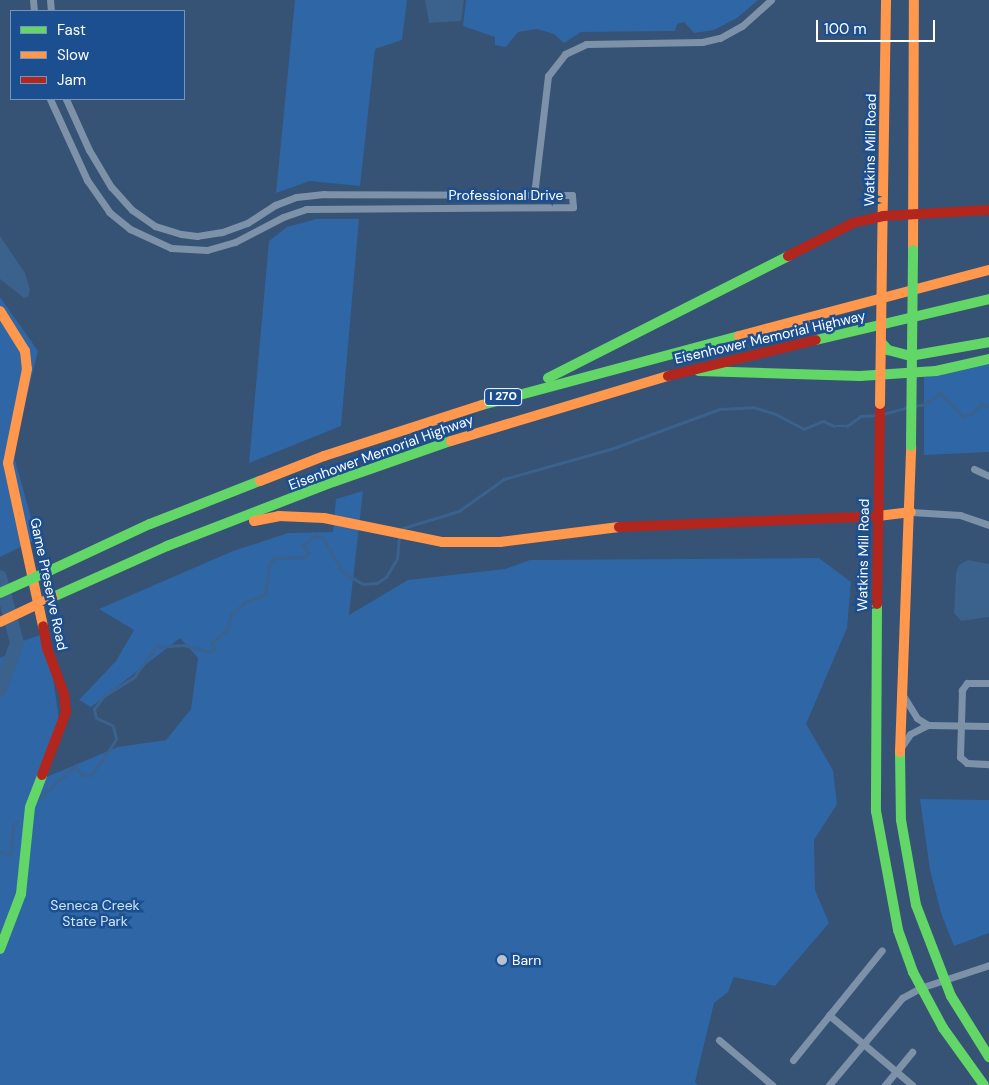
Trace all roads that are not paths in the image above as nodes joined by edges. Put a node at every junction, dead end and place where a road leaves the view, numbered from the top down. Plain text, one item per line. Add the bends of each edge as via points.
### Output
1 (771, 0) edge
2 (886, 0) edge
3 (914, 0) edge
4 (50, 100) edge
5 (66, 100) edge
6 (534, 195) junction
7 (989, 210) edge
8 (913, 213) junction
9 (883, 216) junction
10 (989, 264) edge
11 (989, 270) edge
12 (973, 274) junction
13 (989, 300) edge
14 (0, 311) edge
15 (881, 342) junction
16 (989, 342) edge
17 (910, 356) junction
18 (989, 359) edge
19 (688, 370) junction
20 (512, 395) junction
21 (987, 465) dead end
22 (974, 469) dead end
23 (986, 475) edge
24 (911, 512) junction
25 (878, 516) junction
26 (989, 525) edge
27 (222, 527) junction
28 (0, 593) edge
29 (0, 622) edge
30 (989, 683) edge
31 (902, 696) junction
32 (928, 725) junction
33 (961, 725) junction
34 (989, 726) edge
35 (900, 749) junction
36 (989, 764) edge
37 (0, 949) edge
38 (882, 950) dead end
39 (989, 965) edge
40 (943, 980) junction
41 (920, 988) junction
42 (829, 1015) junction
43 (719, 1040) dead end
44 (864, 1042) junction
45 (912, 1052) dead end
46 (989, 1057) edge
47 (793, 1060) dead end
48 (897, 1070) junction
49 (772, 1085) edge
50 (829, 1085) edge
51 (885, 1085) edge
52 (912, 1085) edge
53 (984, 1085) edge

1 - 6 street via 742,26 720,38 702,42 586,44 565,54 548,76
2 - 9 main road, Watkins Mill Road
3 - 8 main road
4 - 6 street, Professional Drive via 83,172 109,212 130,229 157,243 187,251 207,250 235,242 283,216 306,209 573,207 572,195
5 - 6 street, Professional Drive via 88,150 111,187 132,210 155,226 181,234 197,236 237,227 296,197
7 - 8 main road
8 - 9 main road
8 - 17 main road, bridge
9 - 15 main road, Watkins Mill Road, bridge
9 - 20 main road via 853,224
10 - 12 main road, I 270
11 - 12 main road, I 270
12 - 20 main road, I 270
13 - 19 main road, Eisenhower Memorial Highway / I 270
14 - 37 main road, Game Preserve Road via 25,351 27,369 8,463 30,554 47,648 64,694 66,712 30,807 21,894
15 - 17 main road via 888,350
15 - 25 main road, Watkins Mill Road, bridge
16 - 17 main road
17 - 24 main road, bridge
18 - 19 main road via 936,371 860,376
19 - 27 main road, Eisenhower Memorial Highway / I 270 via 484,430 333,482
20 - 28 main road, I 270, bridge via 324,456 150,524
21 - 23 street
22 - 23 street
24 - 25 main road
24 - 26 street via 960,515
24 - 31 main road
25 - 27 main road via 678,522 579,530 500,542 442,542 324,518 279,516
25 - 41 main road, Watkins Mill Road via 876,811 898,930
27 - 29 main road, Eisenhower Memorial Highway / I 270, bridge via 166,546
30 - 33 street via 970,682 963,687
31 - 32 street via 917,718
31 - 35 main road
32 - 33 street
32 - 35 street via 910,734
33 - 34 street
33 - 36 street via 961,760
35 - 40 main road via 902,820 910,879 921,921
38 - 42 street
39 - 40 street
40 - 41 street
40 - 46 main road
41 - 44 street via 895,1004
41 - 53 main road, Watkins Mill Road via 943,1028
42 - 44 street
42 - 47 street
43 - 49 street
44 - 48 street
44 - 50 street
45 - 48 street
48 - 51 street
48 - 52 street

